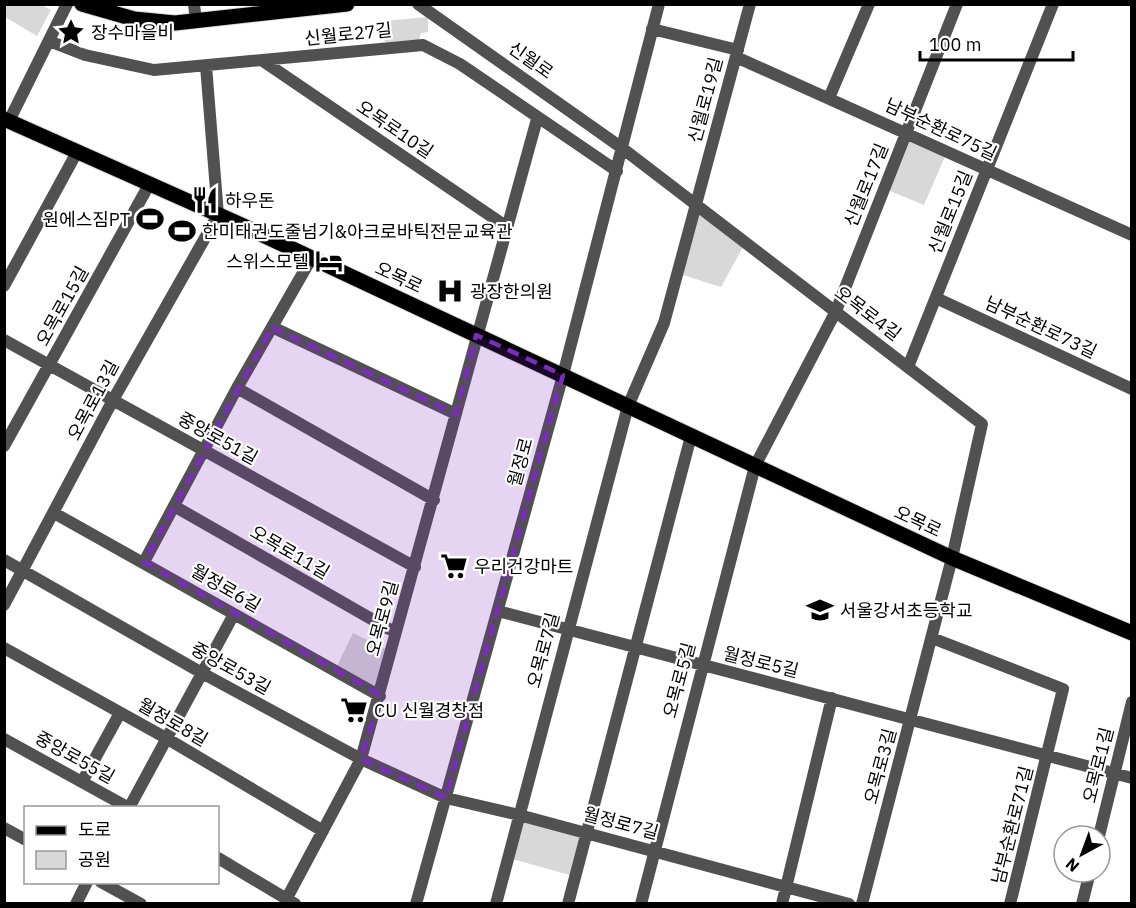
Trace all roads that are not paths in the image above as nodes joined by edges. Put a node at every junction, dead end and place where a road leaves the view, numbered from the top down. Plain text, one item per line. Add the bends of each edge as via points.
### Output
1 (67, 4) edge
2 (82, 4) edge
3 (194, 4) edge
4 (418, 4) edge
5 (659, 4) edge
6 (750, 4) edge
7 (869, 4) edge
8 (957, 4) edge
9 (1053, 4) edge
10 (341, 5) edge
11 (196, 21) junction
12 (652, 29) junction
13 (49, 41) junction
14 (736, 53) junction
15 (263, 60) junction
16 (207, 66) junction
17 (830, 98) junction
18 (537, 119) junction
19 (7, 120) edge
20 (907, 132) junction
21 (622, 148) junction
22 (78, 152) junction
23 (987, 170) junction
24 (617, 171) junction
25 (150, 183) junction
26 (696, 204) junction
27 (218, 216) junction
28 (507, 227) junction
29 (1131, 235) edge
30 (311, 259) junction
31 (4, 286) edge
32 (936, 298) junction
33 (836, 311) junction
34 (272, 327) junction
35 (476, 335) junction
36 (4, 340) edge
37 (50, 364) junction
38 (908, 367) junction
39 (563, 375) junction
40 (237, 388) junction
41 (1131, 389) edge
42 (113, 400) junction
43 (628, 406) junction
44 (456, 414) junction
45 (691, 436) junction
46 (4, 446) edge
47 (204, 451) junction
48 (755, 466) junction
49 (434, 500) junction
50 (174, 506) junction
51 (54, 513) junction
52 (952, 558) junction
53 (4, 560) edge
54 (144, 562) junction
55 (415, 567) junction
56 (24, 570) junction
57 (4, 605) edge
58 (498, 611) junction
59 (234, 614) junction
60 (389, 629) dead end
61 (567, 629) junction
62 (1131, 633) edge
63 (932, 638) junction
64 (635, 647) junction
65 (4, 648) edge
66 (701, 665) junction
67 (202, 673) junction
68 (380, 696) junction
69 (832, 698) junction
70 (1131, 702) edge
71 (120, 713) junction
72 (911, 719) junction
73 (166, 738) junction
74 (4, 739) edge
75 (1048, 755) junction
76 (361, 759) junction
77 (1114, 773) junction
78 (1131, 778) edge
79 (82, 782) junction
80 (446, 798) junction
81 (127, 806) edge
82 (130, 806) edge
83 (519, 814) junction
84 (1102, 824) edge
85 (4, 828) edge
86 (323, 831) junction
87 (586, 833) junction
88 (24, 839) edge
89 (654, 851) junction
90 (219, 859) edge
91 (86, 884) edge
92 (105, 884) edge
93 (1087, 884) edge
94 (786, 887) junction
95 (291, 900) edge
96 (76, 903) edge
97 (141, 903) edge
98 (416, 903) edge
99 (496, 903) edge
100 (568, 903) edge
101 (641, 903) edge
102 (782, 903) edge
103 (849, 903) edge
104 (862, 903) edge
105 (1010, 903) edge
106 (1082, 903) edge

1 - 13 street, 오목로
2 - 11 main road via 134,19
3 - 11 street
4 - 21 street, 신월로
5 - 12 street, 월정로
6 - 14 street, 신월로19길
7 - 17 street
8 - 20 street, 신월로17길
9 - 23 street, 신월로15길
10 - 11 main road
12 - 14 street
12 - 21 street, 월정로
13 - 16 street, 신월로27길 via 85,55 154,70
13 - 19 street, 오목로
14 - 17 street, 남부순환로75길
14 - 26 street, 신월로19길
15 - 16 street, 신월로27길
15 - 18 street, 신월로27길 via 423,45 460,64
15 - 28 street, 오목로10길
16 - 27 street
17 - 20 street, 남부순환로75길
18 - 24 street, 신월로27길
18 - 28 street
19 - 22 main road, 오목로
20 - 23 street, 남부순환로75길
20 - 33 street, 신월로17길
21 - 24 street, 월정로
21 - 26 street, 오목로4길
22 - 25 main road, 오목로
22 - 31 street
23 - 29 street, 남부순환로75길
23 - 32 street, 신월로15길
24 - 39 street, 월정로
25 - 27 main road, 오목로
25 - 37 street, 오목로15길
26 - 33 street, 오목로4길
26 - 43 street via 664,323
27 - 30 main road, 오목로
27 - 42 street, 오목로13길
28 - 35 street
30 - 34 street
30 - 35 main road, 오목로
32 - 38 street, 신월로15길
32 - 41 street, 남부순환로73길
33 - 38 street, 오목로4길
33 - 48 street, 신월로17길
34 - 40 street
34 - 44 street
35 - 39 main road, 오목로
35 - 44 street, 오목로9길
36 - 37 street, 중앙로51길
37 - 42 street, 중앙로51길
37 - 46 street, 오목로15길
38 - 52 street, 오목로4길 via 982,424
39 - 43 main road, 오목로
39 - 58 street, 월정로
40 - 47 street
40 - 49 street
42 - 47 street, 중앙로51길
42 - 51 street, 오목로13길
43 - 45 main road, 오목로
43 - 61 street, 오목로7길
44 - 49 street, 오목로9길
45 - 48 main road, 오목로
45 - 64 street
47 - 50 street
47 - 55 street, 중앙로51길
48 - 52 main road, 오목로
48 - 66 street, 오목로5길
49 - 55 street, 오목로9길
50 - 54 street
50 - 60 street, 오목로11길
51 - 54 street, 월정로6길
51 - 56 street, 오목로13길
52 - 62 main road, 오목로
52 - 63 street, 오목로3길
53 - 56 street, 중앙로53길
54 - 59 street, 월정로6길
55 - 68 street, 오목로9길
56 - 57 street, 오목로13길
56 - 67 street, 중앙로53길
58 - 61 street, 월정로5길
58 - 80 street, 월정로
59 - 67 street
59 - 68 street, 월정로6길
61 - 64 street, 월정로5길
61 - 83 street, 오목로7길
63 - 72 street, 오목로3길
63 - 75 street via 1064,689
64 - 66 street, 월정로5길
64 - 87 street
65 - 71 street, 월정로8길
66 - 69 street, 월정로5길
66 - 89 street, 오목로5길
67 - 73 street
67 - 76 street, 중앙로53길
68 - 76 street, 오목로9길
69 - 72 street, 월정로5길
69 - 94 street
70 - 77 street, 오목로1길
71 - 73 street, 월정로8길
71 - 79 street
72 - 75 street, 남부순환로71길
72 - 104 street, 오목로3길
73 - 82 street
73 - 86 street, 월정로8길
74 - 79 street, 중앙로55길
75 - 77 street, 남부순환로71길
75 - 105 street, 남부순환로71길
76 - 80 street, 중앙로53길
76 - 86 street, 오목로9길
77 - 78 street, 남부순환로71길
77 - 84 street, 오목로1길
79 - 81 street, 중앙로55길
80 - 83 street, 월정로7길
80 - 98 street, 월정로
83 - 87 street, 월정로7길
83 - 99 street, 오목로7길
85 - 88 street
86 - 95 street, 오목로9길
87 - 89 street, 월정로7길
87 - 100 street
89 - 94 street, 월정로7길
89 - 101 street, 오목로5길
90 - 95 street
91 - 96 street
92 - 97 street
93 - 106 street
94 - 102 street
94 - 103 street, 월정로7길

